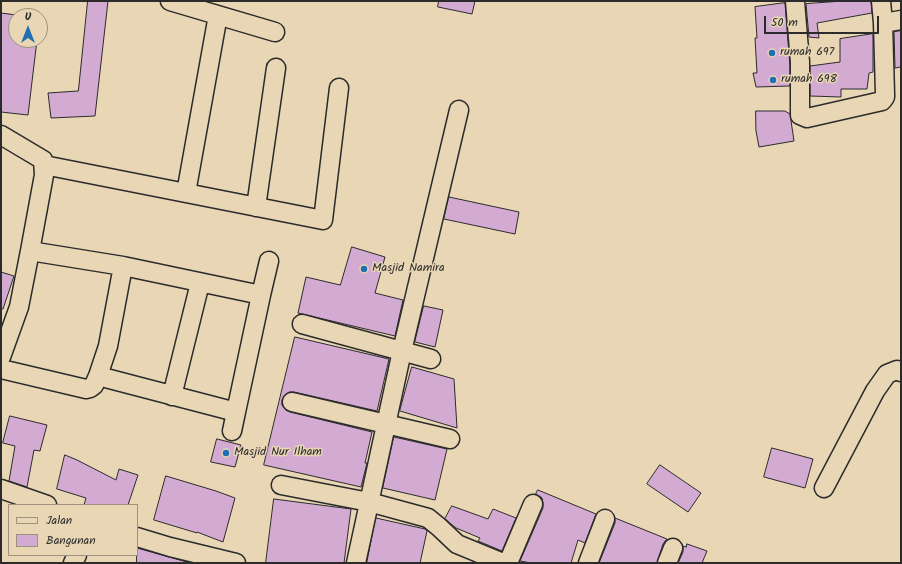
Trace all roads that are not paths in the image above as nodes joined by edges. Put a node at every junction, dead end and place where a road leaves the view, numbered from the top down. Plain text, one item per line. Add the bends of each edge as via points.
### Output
1 (170, 1) edge
2 (795, 1) edge
3 (881, 1) edge
4 (218, 15) junction
5 (901, 20) edge
6 (883, 23) junction
7 (275, 32) dead end
8 (276, 68) dead end
9 (339, 88) dead end
10 (459, 110) dead end
11 (1, 135) edge
12 (44, 165) junction
13 (186, 193) junction
14 (256, 207) junction
15 (30, 251) junction
16 (269, 261) dead end
17 (123, 266) junction
18 (200, 283) junction
19 (261, 296) junction
20 (302, 324) dead end
21 (402, 351) junction
22 (1, 357) edge
23 (431, 359) dead end
24 (1, 369) edge
25 (901, 372) edge
26 (98, 376) junction
27 (172, 396) junction
28 (292, 402) dead end
29 (236, 412) junction
30 (385, 425) junction
31 (232, 430) dead end
32 (450, 440) dead end
33 (281, 485) dead end
34 (824, 488) dead end
35 (1, 489) edge
36 (369, 502) junction
37 (44, 504) edge
38 (533, 504) dead end
39 (605, 519) dead end
40 (138, 537) edge
41 (213, 561) edge
42 (236, 563) edge
43 (356, 563) edge
44 (503, 563) edge
45 (508, 563) edge
46 (588, 563) edge

1 - 4 street
2 - 6 street via 800,62 800,116 804,118 884,99
3 - 6 street
4 - 7 street
4 - 13 street
5 - 6 street
8 - 14 street
9 - 14 street via 323,220
10 - 21 street
11 - 12 street via 43,160
12 - 13 street
12 - 15 street
13 - 14 street
15 - 17 street
15 - 22 street via 19,307
16 - 19 street
17 - 18 street
17 - 26 street via 108,346
18 - 19 street
18 - 27 street
19 - 29 street
20 - 21 street
21 - 23 street
21 - 30 street
24 - 26 street via 86,389 94,385
25 - 34 street via 897,370 888,374 875,391
26 - 27 street
27 - 29 street
28 - 30 street
29 - 31 street
30 - 32 street
30 - 36 street
33 - 36 street
35 - 37 street
36 - 43 street
36 - 44 street via 428,518 457,544
38 - 45 street
39 - 46 street
40 - 41 street
41 - 42 street

